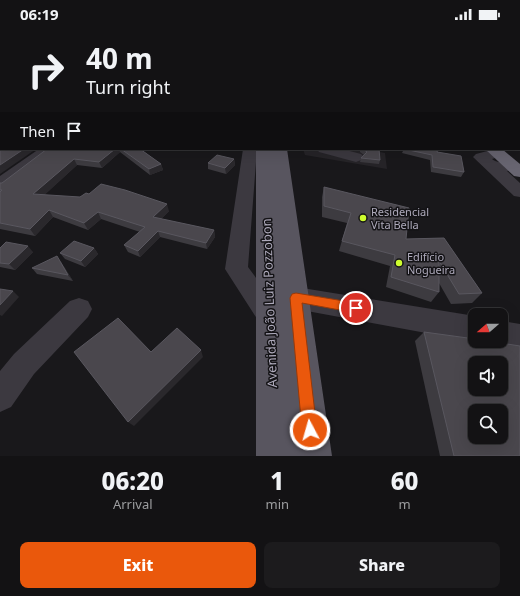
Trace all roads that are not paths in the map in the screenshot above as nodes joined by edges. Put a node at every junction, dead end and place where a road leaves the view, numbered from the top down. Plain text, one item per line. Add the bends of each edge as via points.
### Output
1 (48, 150) edge
2 (250, 150) edge
3 (264, 150) edge
4 (279, 150) edge
5 (328, 150) edge
6 (498, 154) edge
7 (356, 157) dead end
8 (518, 165) edge
9 (0, 184) edge
10 (520, 192) edge
11 (296, 298) junction
12 (79, 309) dead end
13 (270, 317) junction
14 (468, 328) edge
15 (508, 335) edge
16 (520, 337) edge
17 (0, 396) edge
18 (275, 456) edge
19 (313, 456) edge

1 - 9 street
2 - 13 street via 236,269
3 - 13 main road, Avenida João Luiz Pozzobon
4 - 11 main road, Avenida João Luiz Pozzobon
5 - 7 street
6 - 8 highway
6 - 10 street
11 - 14 street
11 - 19 main road, Avenida João Luiz Pozzobon
12 - 17 street via 24,364
13 - 18 main road, Avenida João Luiz Pozzobon
15 - 16 street

